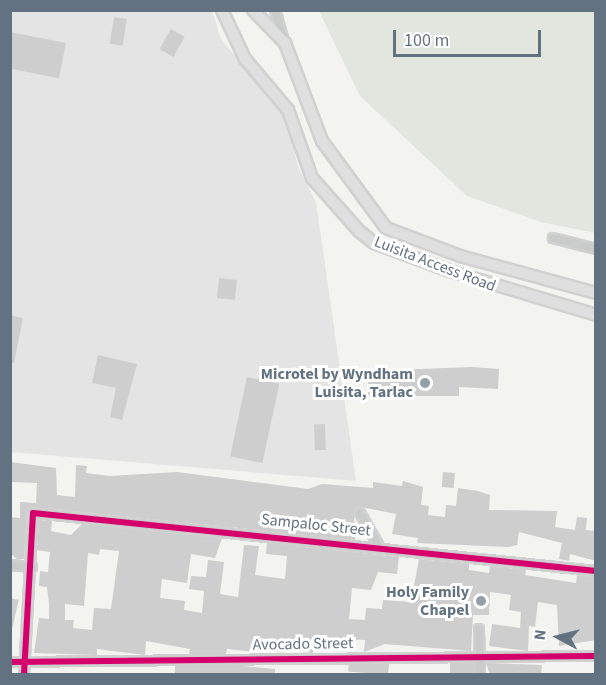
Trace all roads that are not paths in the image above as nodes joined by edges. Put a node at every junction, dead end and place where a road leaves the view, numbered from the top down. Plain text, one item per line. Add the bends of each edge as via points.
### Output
1 (222, 10) edge
2 (253, 10) edge
3 (275, 10) edge
4 (285, 43) junction
5 (553, 238) dead end
6 (596, 249) edge
7 (596, 293) edge
8 (596, 315) edge
9 (360, 513) dead end
10 (378, 544) junction
11 (10, 565) edge
12 (32, 567) junction
13 (596, 571) edge
14 (479, 629) dead end
15 (479, 655) junction
16 (596, 656) edge
17 (10, 662) edge
18 (24, 662) junction
19 (24, 675) edge
20 (480, 675) edge

1 - 8 main road, Luisita Access Road via 245,59 288,110 312,178 359,231 374,243 453,272
2 - 4 main road, Luisita Access Road
3 - 4 street
4 - 7 main road, Luisita Access Road via 322,141 386,228 460,256
5 - 6 street
9 - 10 street
10 - 12 street, Sampaloc Street via 33,513
10 - 13 street, Sampaloc Street
11 - 12 street
12 - 18 street
14 - 15 street
15 - 16 street, Avocado Street
15 - 18 street, Avocado Street
15 - 20 street
17 - 18 street, Avocado Street
18 - 19 street

